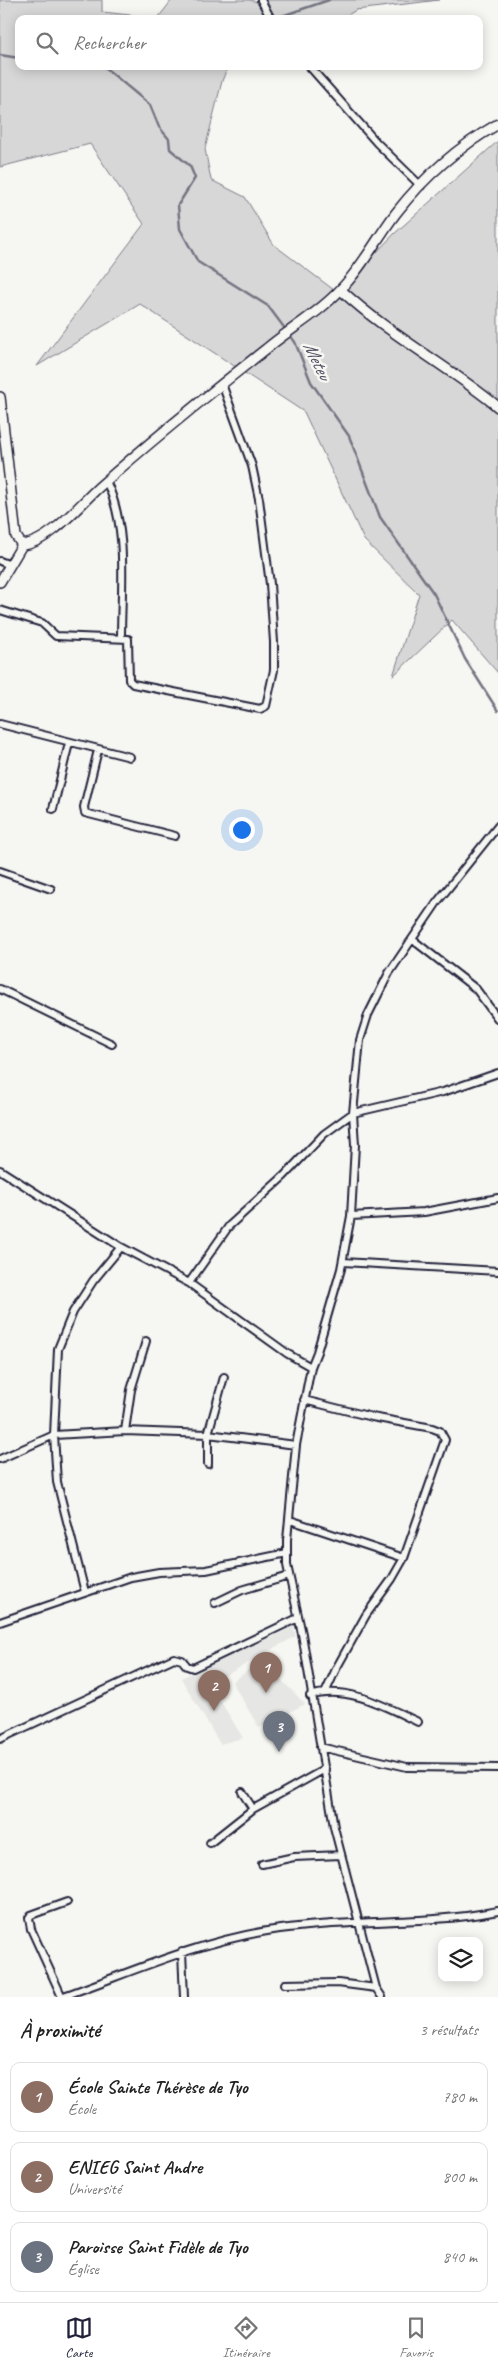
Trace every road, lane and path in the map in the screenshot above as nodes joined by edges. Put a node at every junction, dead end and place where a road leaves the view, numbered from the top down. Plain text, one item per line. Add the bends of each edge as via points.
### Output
1 (261, 0) edge
2 (269, 15) edge
3 (313, 70) edge
4 (498, 124) edge
5 (421, 186) junction
6 (341, 290) junction
7 (222, 384) junction
8 (0, 397) edge
9 (498, 407) edge
10 (3, 458) edge
11 (106, 481) junction
12 (22, 545) junction
13 (0, 561) edge
14 (10, 565) junction
15 (0, 582) edge
16 (0, 610) edge
17 (121, 638) junction
18 (0, 724) edge
19 (69, 743) junction
20 (98, 750) junction
21 (130, 757) dead end
22 (53, 809) dead end
23 (498, 828) edge
24 (175, 836) dead end
25 (0, 872) edge
26 (52, 889) dead end
27 (413, 940) junction
28 (0, 990) edge
29 (498, 1020) edge
30 (112, 1044) dead end
31 (498, 1073) edge
32 (353, 1113) junction
33 (0, 1170) edge
34 (498, 1198) edge
35 (351, 1216) junction
36 (121, 1246) junction
37 (342, 1262) junction
38 (498, 1272) edge
39 (189, 1283) junction
40 (146, 1342) dead end
41 (311, 1367) junction
42 (224, 1377) dead end
43 (304, 1400) junction
44 (125, 1431) junction
45 (208, 1434) junction
46 (54, 1435) junction
47 (296, 1445) junction
48 (0, 1459) edge
49 (208, 1464) dead end
50 (290, 1520) junction
51 (287, 1553) junction
52 (404, 1558) junction
53 (289, 1576) junction
54 (85, 1592) junction
55 (215, 1603) dead end
56 (298, 1618) junction
57 (0, 1622) edge
58 (326, 1692) junction
59 (310, 1696) junction
60 (418, 1722) dead end
61 (0, 1739) edge
62 (320, 1747) junction
63 (498, 1768) edge
64 (325, 1769) junction
65 (242, 1792) dead end
66 (253, 1809) junction
67 (210, 1843) dead end
68 (341, 1855) junction
69 (262, 1864) dead end
70 (67, 1902) dead end
71 (498, 1911) edge
72 (360, 1924) junction
73 (182, 1952) junction
74 (285, 1984) dead end
75 (376, 1988) junction
76 (61, 1997) edge
77 (184, 1997) edge
78 (382, 1997) edge

1 - 2 street
3 - 5 street via 377,143
4 - 5 street via 456,151
5 - 6 street via 396,213
6 - 7 street
6 - 9 street via 387,330
7 - 11 street
7 - 17 street via 252,466 259,500 274,642 274,670 266,706 260,709 129,683 128,640
8 - 10 street
10 - 12 street via 16,536
11 - 12 street via 46,536
11 - 17 street via 120,532
12 - 14 street
13 - 14 street
14 - 15 street
16 - 17 street via 42,623 56,636
18 - 19 street
19 - 20 street
19 - 22 street
20 - 21 street
20 - 24 street via 85,813
23 - 27 street via 438,901
25 - 26 street
27 - 29 street via 476,989
27 - 32 street via 389,973 368,1015 360,1040
28 - 30 street
31 - 32 street via 442,1092
32 - 35 street via 355,1145
32 - 39 street via 324,1134 229,1226
33 - 36 street
34 - 35 street via 424,1212
35 - 37 street
36 - 39 street
36 - 46 street via 93,1281 64,1327 56,1361
37 - 38 street
37 - 41 street
39 - 41 street
40 - 44 street via 131,1390
41 - 43 street
42 - 45 street
43 - 47 street
43 - 52 street via 440,1431 445,1440
44 - 45 street
44 - 46 street
45 - 47 street
45 - 49 street
46 - 48 street
46 - 54 street via 57,1482
47 - 50 street
50 - 51 street
50 - 52 street
51 - 53 street
51 - 54 street via 206,1570 131,1577
52 - 58 street via 366,1615
53 - 55 street via 242,1590
53 - 56 street
54 - 57 street
56 - 59 street
56 - 61 street via 193,1668 174,1658
58 - 59 street
58 - 60 street via 366,1700
59 - 62 street
62 - 63 street via 407,1767
62 - 64 street
64 - 66 street
64 - 68 street
65 - 66 street
66 - 67 street
68 - 69 street via 294,1857
68 - 72 street
70 - 76 street via 29,1918
71 - 72 street via 449,1919
72 - 73 street via 269,1931
72 - 75 street
73 - 76 street
73 - 77 street
74 - 75 street via 338,1983
75 - 78 street

